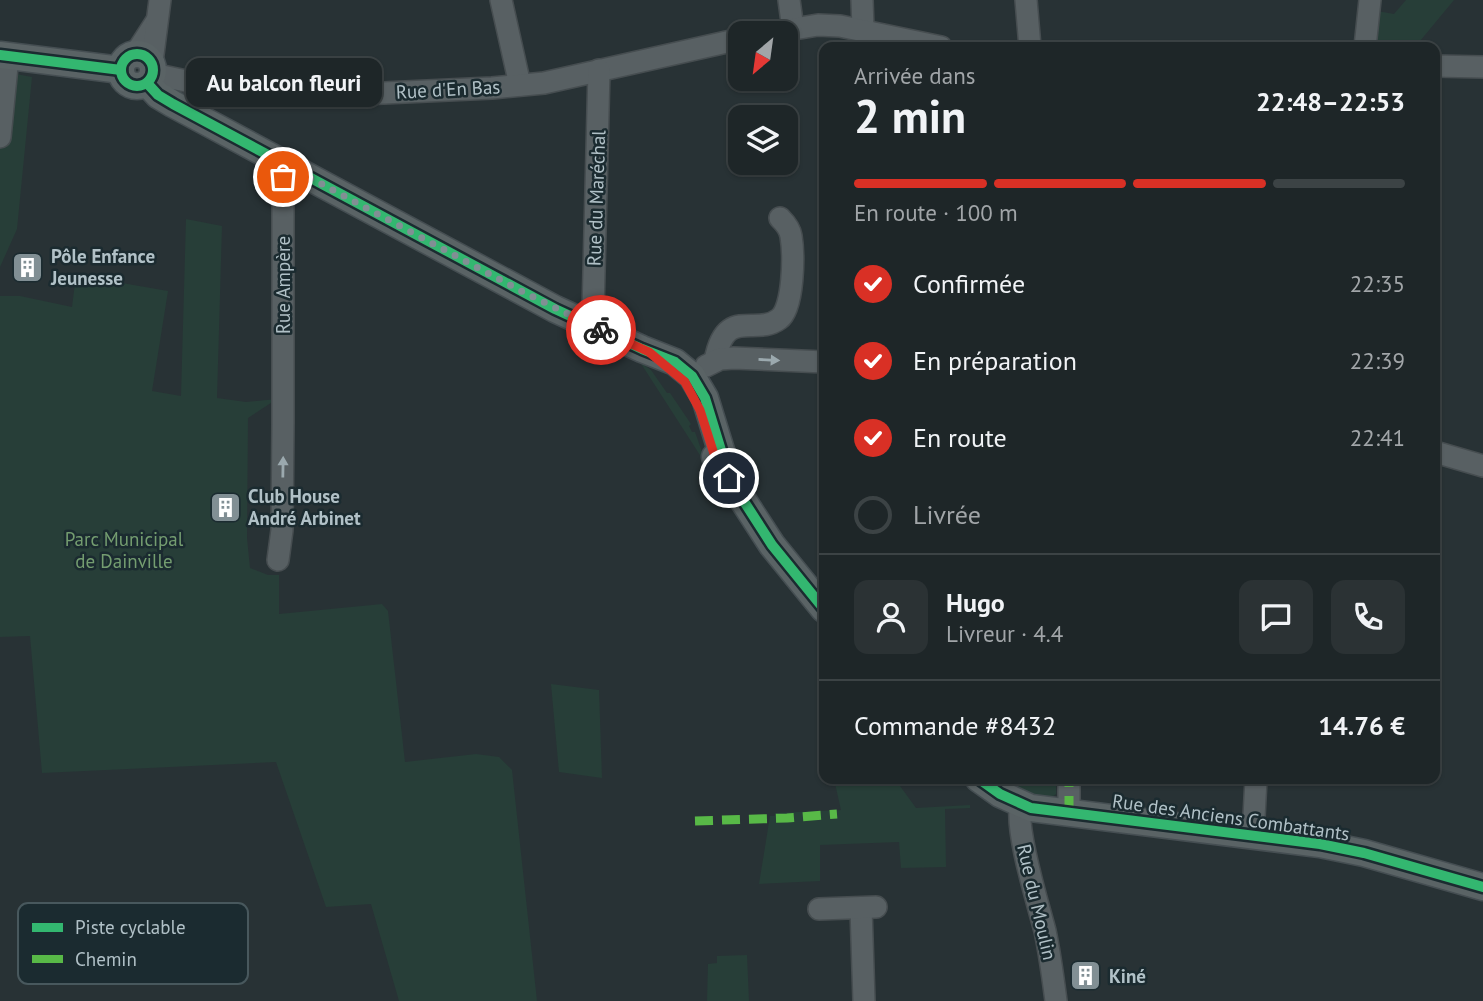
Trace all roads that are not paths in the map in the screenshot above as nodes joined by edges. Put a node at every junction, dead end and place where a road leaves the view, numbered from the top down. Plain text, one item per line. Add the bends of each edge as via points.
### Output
1 (501, 0) edge
2 (789, 0) edge
3 (862, 0) edge
4 (1026, 0) edge
5 (1370, 0) edge
6 (159, 10) edge
7 (792, 21) edge
8 (798, 28) edge
9 (863, 29) junction
10 (728, 42) edge
11 (919, 42) edge
12 (1030, 42) edge
13 (1366, 42) edge
14 (4, 55) edge
15 (1440, 66) edge
16 (1483, 66) edge
17 (142, 68) junction
18 (599, 70) junction
19 (520, 85) junction
20 (0, 137) edge
21 (288, 166) junction
22 (780, 218) dead end
23 (590, 325) junction
24 (715, 361) junction
25 (819, 362) edge
26 (688, 379) junction
27 (1440, 453) edge
28 (1483, 466) edge
29 (278, 560) dead end
30 (819, 603) edge
31 (987, 784) edge
32 (1069, 784) edge
33 (1256, 784) edge
34 (1021, 804) junction
35 (1069, 814) junction
36 (1253, 836) junction
37 (1483, 887) edge
38 (818, 909) dead end
39 (864, 1001) edge
40 (1056, 1001) edge

1 - 19 street
2 - 7 street
3 - 9 street
4 - 12 street
5 - 13 street
6 - 17 street
8 - 9 street via 829,25
9 - 11 street
10 - 18 street, Rue d'En Bas
14 - 17 main road
14 - 20 street
15 - 16 street
17 - 19 street, Rue d'En Bas via 228,90 297,97
17 - 21 main road via 158,95
18 - 19 street, Rue d'En Bas
18 - 23 street, Rue du Maréchal
21 - 23 main road
29 -> 21 street, Rue Ampère via 282,530 283,177
22 - 24 street via 791,234 788,308 775,322 732,329 720,344
23 - 26 main road via 676,362
24 -> 25 street
24 - 26 street
26 - 30 main road via 705,398 725,472 772,545
27 - 28 street
31 - 34 main road, Rue des Anciens Combattants
32 - 35 street
33 - 36 street
34 - 35 main road, Rue des Anciens Combattants
34 - 40 street, Rue du Moulin via 1021,833
35 - 36 main road, Rue des Anciens Combattants
36 - 37 main road, Rue des Anciens Combattants via 1364,853
38 - 39 street via 869,907

